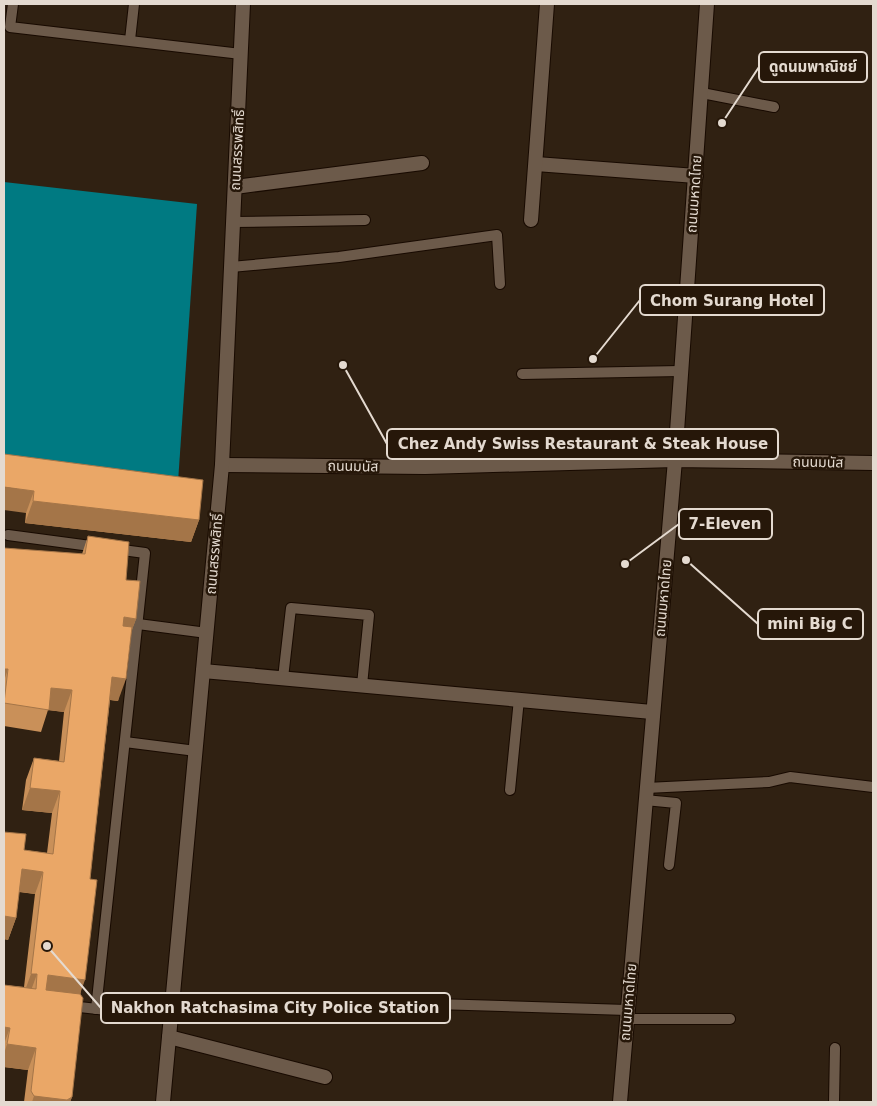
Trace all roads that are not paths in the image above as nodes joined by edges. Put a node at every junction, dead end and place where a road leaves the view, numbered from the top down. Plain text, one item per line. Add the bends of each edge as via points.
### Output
1 (13, 4) edge
2 (134, 4) edge
3 (243, 4) edge
4 (547, 4) edge
5 (707, 4) edge
6 (130, 40) junction
7 (241, 54) junction
8 (702, 93) junction
9 (774, 107) dead end
10 (422, 164) dead end
11 (536, 164) junction
12 (696, 176) junction
13 (235, 186) junction
14 (365, 220) dead end
15 (531, 220) dead end
16 (233, 222) junction
17 (231, 267) junction
18 (500, 284) dead end
19 (680, 371) junction
20 (522, 374) dead end
21 (675, 460) junction
22 (873, 463) edge
23 (222, 465) junction
24 (8, 535) dead end
25 (138, 624) junction
26 (207, 632) junction
27 (203, 671) junction
28 (283, 678) junction
29 (362, 685) junction
30 (519, 699) junction
31 (652, 712) junction
32 (125, 742) junction
33 (196, 751) junction
34 (873, 787) edge
35 (510, 790) dead end
36 (645, 794) junction
37 (669, 865) dead end
38 (435, 1004) dead end
39 (58, 1005) edge
40 (96, 1009) junction
41 (627, 1014) junction
42 (171, 1017) junction
43 (730, 1019) dead end
44 (169, 1037) junction
45 (836, 1048) dead end
46 (324, 1077) dead end
47 (163, 1102) edge
48 (620, 1102) edge
49 (834, 1102) edge

1 - 6 lane via 10,27
2 - 6 lane
3 - 7 street, ถนนสรรพสิทธิ์
4 - 11 street
5 - 8 street, ถนนมหาดไทย
6 - 7 lane
7 - 13 street, ถนนสรรพสิทธิ์
8 - 9 lane
8 - 12 street, ถนนมหาดไทย
10 - 13 street
11 - 12 street
11 - 15 street
12 - 19 street, ถนนมหาดไทย
13 - 16 street, ถนนสรรพสิทธิ์
14 - 16 lane
16 - 17 street, ถนนสรรพสิทธิ์
17 - 18 lane via 339,257 497,236
17 - 23 street, ถนนสรรพสิทธิ์
19 - 20 lane
19 - 21 street, ถนนมหาดไทย
21 - 22 street, ถนนมนัส
21 - 23 street, ถนนมนัส via 424,467
21 - 31 street, ถนนมหาดไทย
23 - 26 street, ถนนสรรพสิทธิ์
24 - 25 lane via 145,553
25 - 26 lane
25 - 32 lane
26 - 27 street, ถนนสรรพสิทธิ์
27 - 28 street
27 - 33 street, ถนนสรรพสิทธิ์
28 - 29 street
28 - 29 lane via 291,608 369,615
29 - 30 street
30 - 31 street
30 - 35 lane
31 - 36 street, ถนนมหาดไทย
32 - 33 lane
32 - 40 lane
33 - 42 street, ถนนสรรพสิทธิ์
34 - 36 lane via 790,777
36 - 37 lane via 676,803
36 - 41 street, ถนนมหาดไทย
38 - 41 lane
39 - 40 lane
40 - 42 lane
41 - 43 lane
41 - 48 street, ถนนมหาดไทย
42 - 44 street, ถนนสรรพสิทธิ์
44 - 46 street
44 - 47 street, ถนนสรรพสิทธิ์
45 - 49 lane

